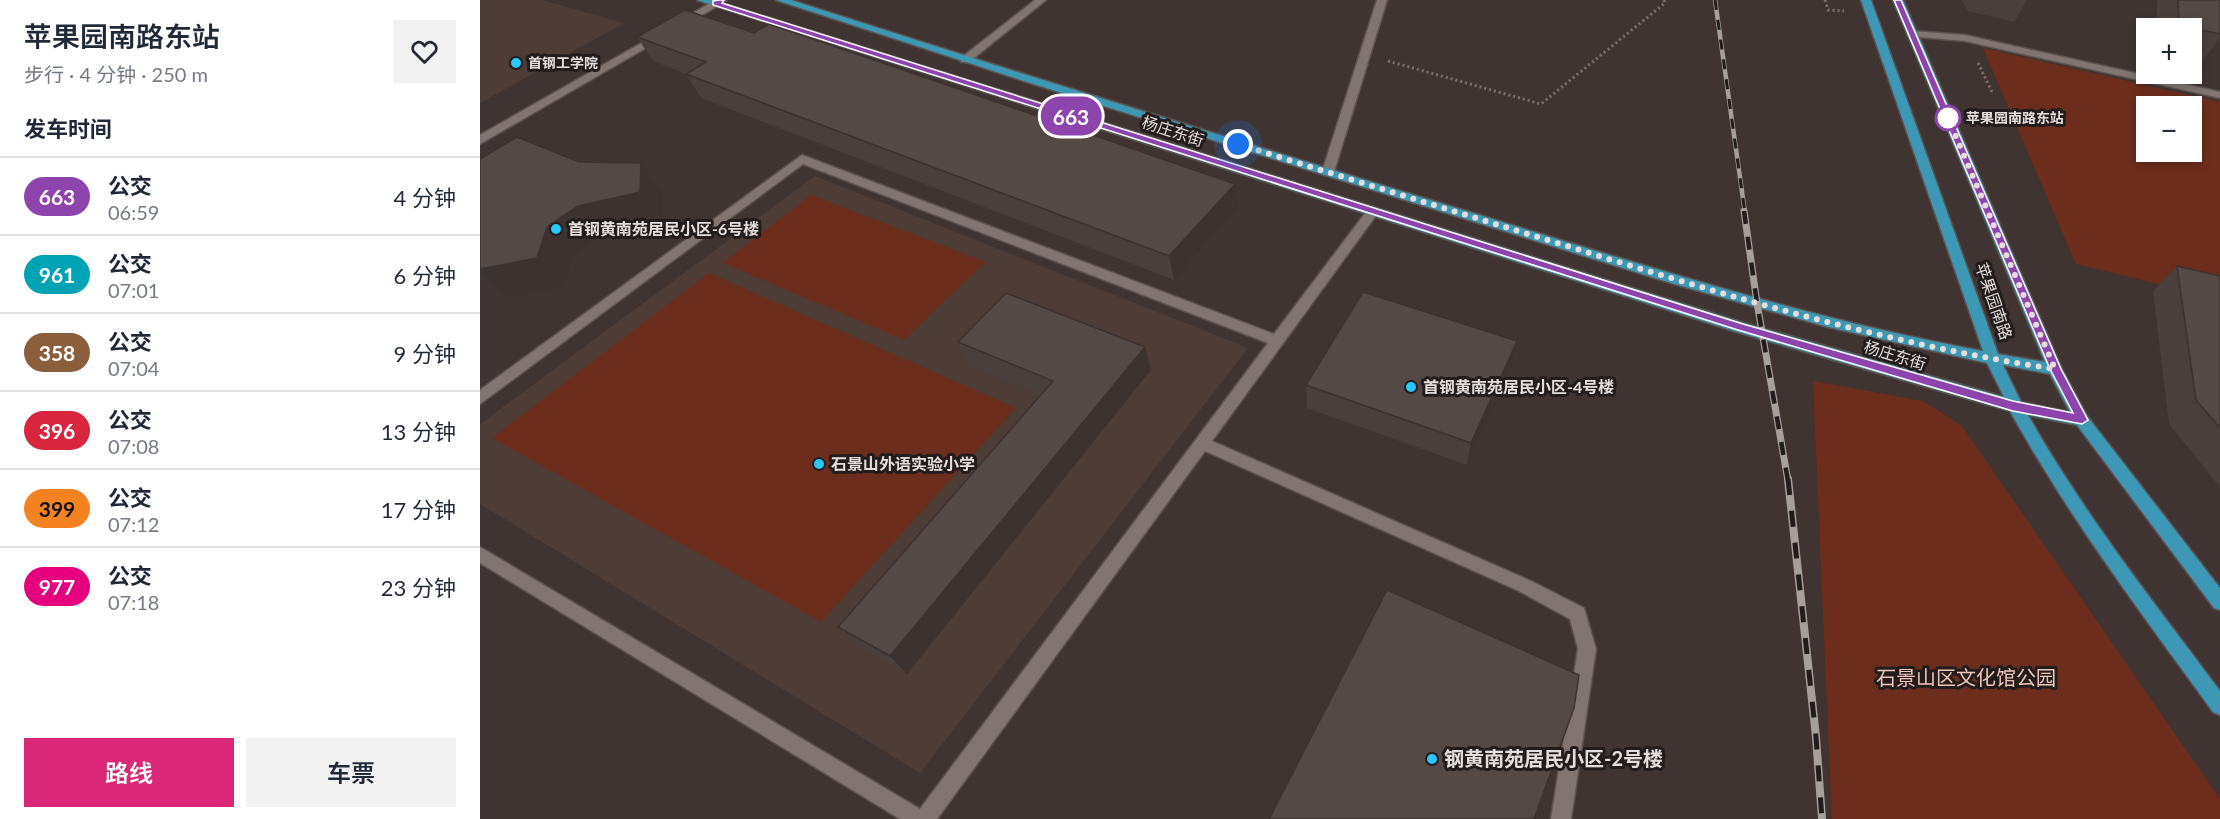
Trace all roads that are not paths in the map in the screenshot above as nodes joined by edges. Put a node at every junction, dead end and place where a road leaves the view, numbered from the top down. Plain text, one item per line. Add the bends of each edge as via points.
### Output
1 (702, 0) edge
2 (781, 0) edge
3 (1041, 0) edge
4 (1382, 0) edge
5 (1866, 0) edge
6 (1898, 0) edge
7 (719, 2) edge
8 (1912, 33) junction
9 (965, 60) junction
10 (2220, 94) edge
11 (480, 140) edge
12 (1328, 172) junction
13 (1372, 211) junction
14 (1277, 341) junction
15 (1993, 360) junction
16 (2055, 369) junction
17 (480, 398) edge
18 (2013, 406) junction
19 (2082, 420) junction
20 (1202, 443) junction
21 (480, 554) edge
22 (2220, 602) edge
23 (2220, 706) edge
24 (919, 819) edge
25 (926, 819) edge
26 (1561, 819) edge

1 - 7 main road, 杨庄东街
2 - 9 main road, 杨庄东街
3 - 9 street
4 - 12 street
5 - 15 main road, 苹果园南路
6 - 8 main road, 苹果园南路
7 - 11 street
7 - 13 main road, 杨庄东街
8 - 10 street via 1965,38
8 - 16 main road, 苹果园南路
9 - 12 main road, 杨庄东街
12 - 15 main road, 杨庄东街 via 1738,299
13 - 14 street
13 - 18 main road, 杨庄东街 via 1742,327
14 - 17 street via 802,159
14 - 20 street
15 - 16 main road, 杨庄东街
15 - 18 main road, 苹果园南路
16 - 19 main road, 苹果园南路
18 - 19 main road, 杨庄东街
18 - 23 main road, 苹果园南路 via 2061,486
19 - 22 main road, 苹果园南路
20 - 25 street
20 - 26 street via 1525,586 1578,614 1587,649
21 - 24 street

